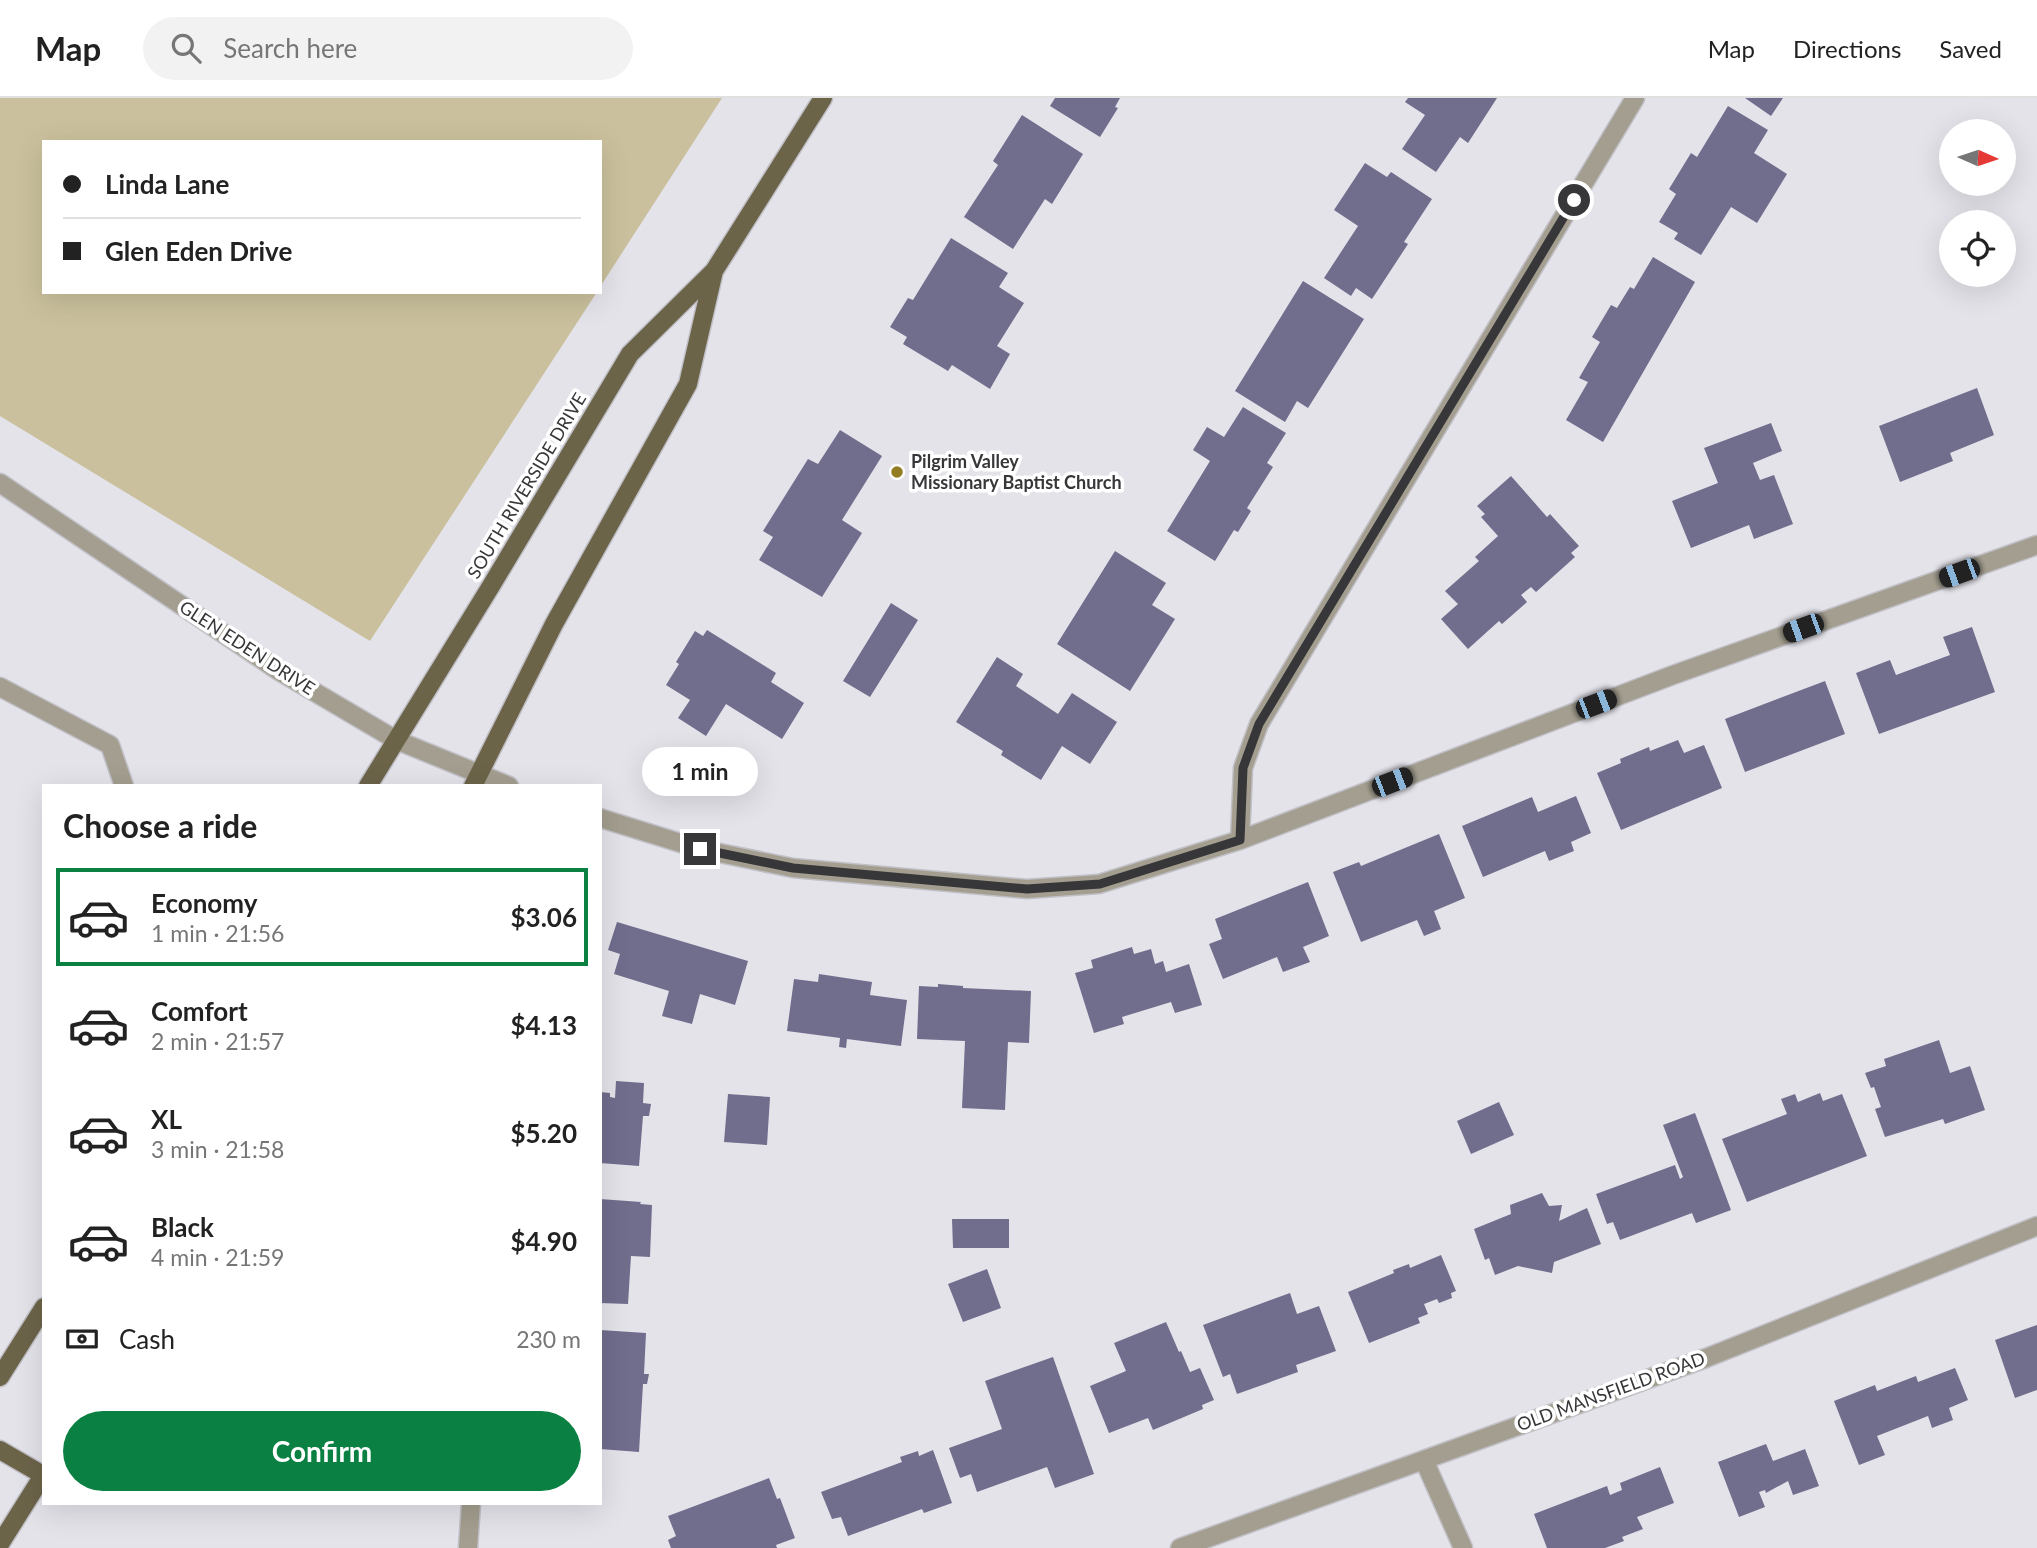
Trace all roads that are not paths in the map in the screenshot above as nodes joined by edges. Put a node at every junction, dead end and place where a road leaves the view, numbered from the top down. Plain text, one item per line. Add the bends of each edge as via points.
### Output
1 (822, 98) edge
2 (1635, 98) edge
3 (714, 271) junction
4 (0, 483) edge
5 (2037, 545) edge
6 (0, 687) edge
7 (396, 740) junction
8 (478, 782) edge
9 (123, 784) edge
10 (369, 784) edge
11 (602, 819) edge
12 (1240, 840) junction
13 (2037, 1226) edge
14 (42, 1310) edge
15 (0, 1377) edge
16 (0, 1450) edge
17 (1424, 1460) junction
18 (42, 1473) edge
19 (42, 1476) edge
20 (471, 1505) edge
21 (0, 1544) edge
22 (468, 1548) edge
23 (1180, 1548) edge
24 (1463, 1548) edge

1 - 3 main road, SOUTH RIVERSIDE DRIVE
2 - 12 street via 1259,724 1243,768
3 - 7 main road, SOUTH RIVERSIDE DRIVE via 630,354
3 - 8 main road, SOUTH RIVERSIDE DRIVE via 688,384 554,624
4 - 7 street, GLEN EDEN DRIVE via 279,671
5 - 12 street via 1660,680
6 - 9 street via 110,745
7 - 8 street, GLEN EDEN DRIVE
7 - 10 main road, SOUTH RIVERSIDE DRIVE
11 - 12 street via 700,849 793,868 1027,889 1100,884
13 - 17 street, OLD MANSFIELD ROAD via 1706,1358
14 - 15 main road
16 - 18 main road
17 - 23 street, OLD MANSFIELD ROAD
17 - 24 street
19 - 21 main road
20 - 22 street

